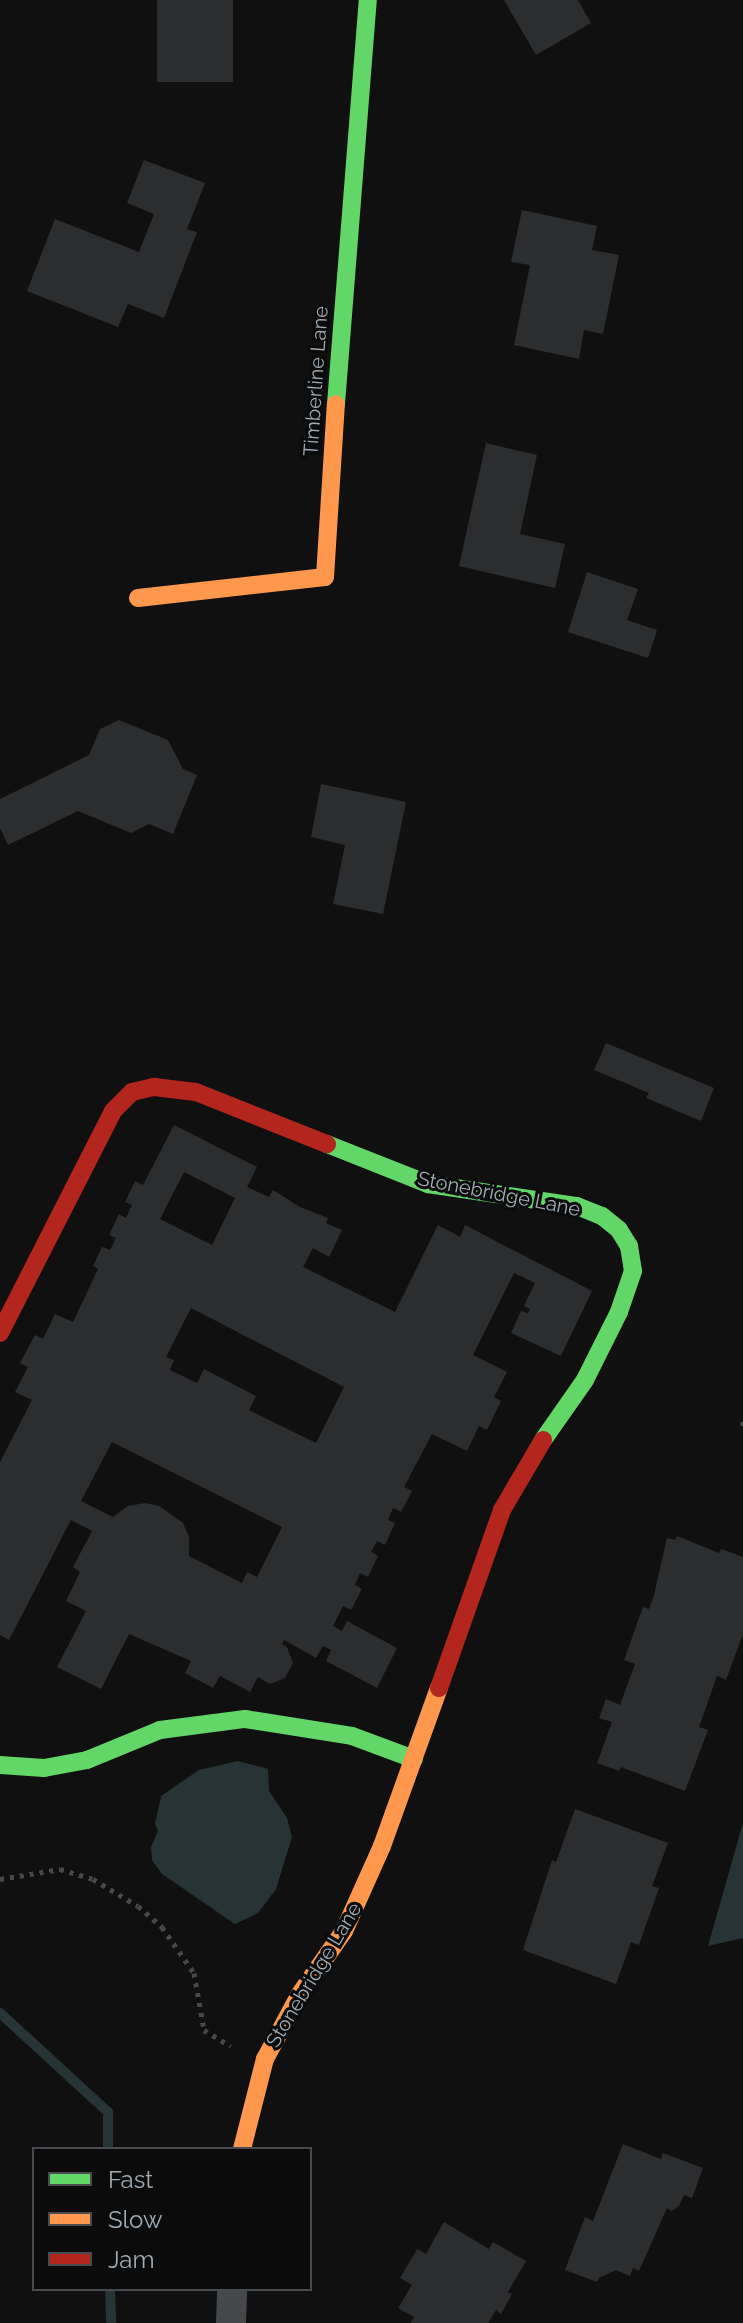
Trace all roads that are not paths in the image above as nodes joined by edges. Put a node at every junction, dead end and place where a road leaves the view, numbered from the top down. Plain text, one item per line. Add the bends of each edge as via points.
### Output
1 (368, 0) edge
2 (138, 598) dead end
3 (0, 1333) edge
4 (414, 1759) junction
5 (0, 1765) edge
6 (243, 2147) edge
7 (232, 2291) edge
8 (231, 2323) edge

1 - 2 street, Timberline Lane via 325,577
3 - 4 street, Stonebridge Lane via 113,1111 132,1092 154,1087 196,1092 428,1184 577,1206 619,1230 629,1246 633,1271 628,1291 585,1380 502,1510
4 - 5 street via 352,1736 245,1719 160,1730 87,1760 44,1768
4 - 6 street, Stonebridge Lane via 358,1903 265,2059
7 - 8 street

